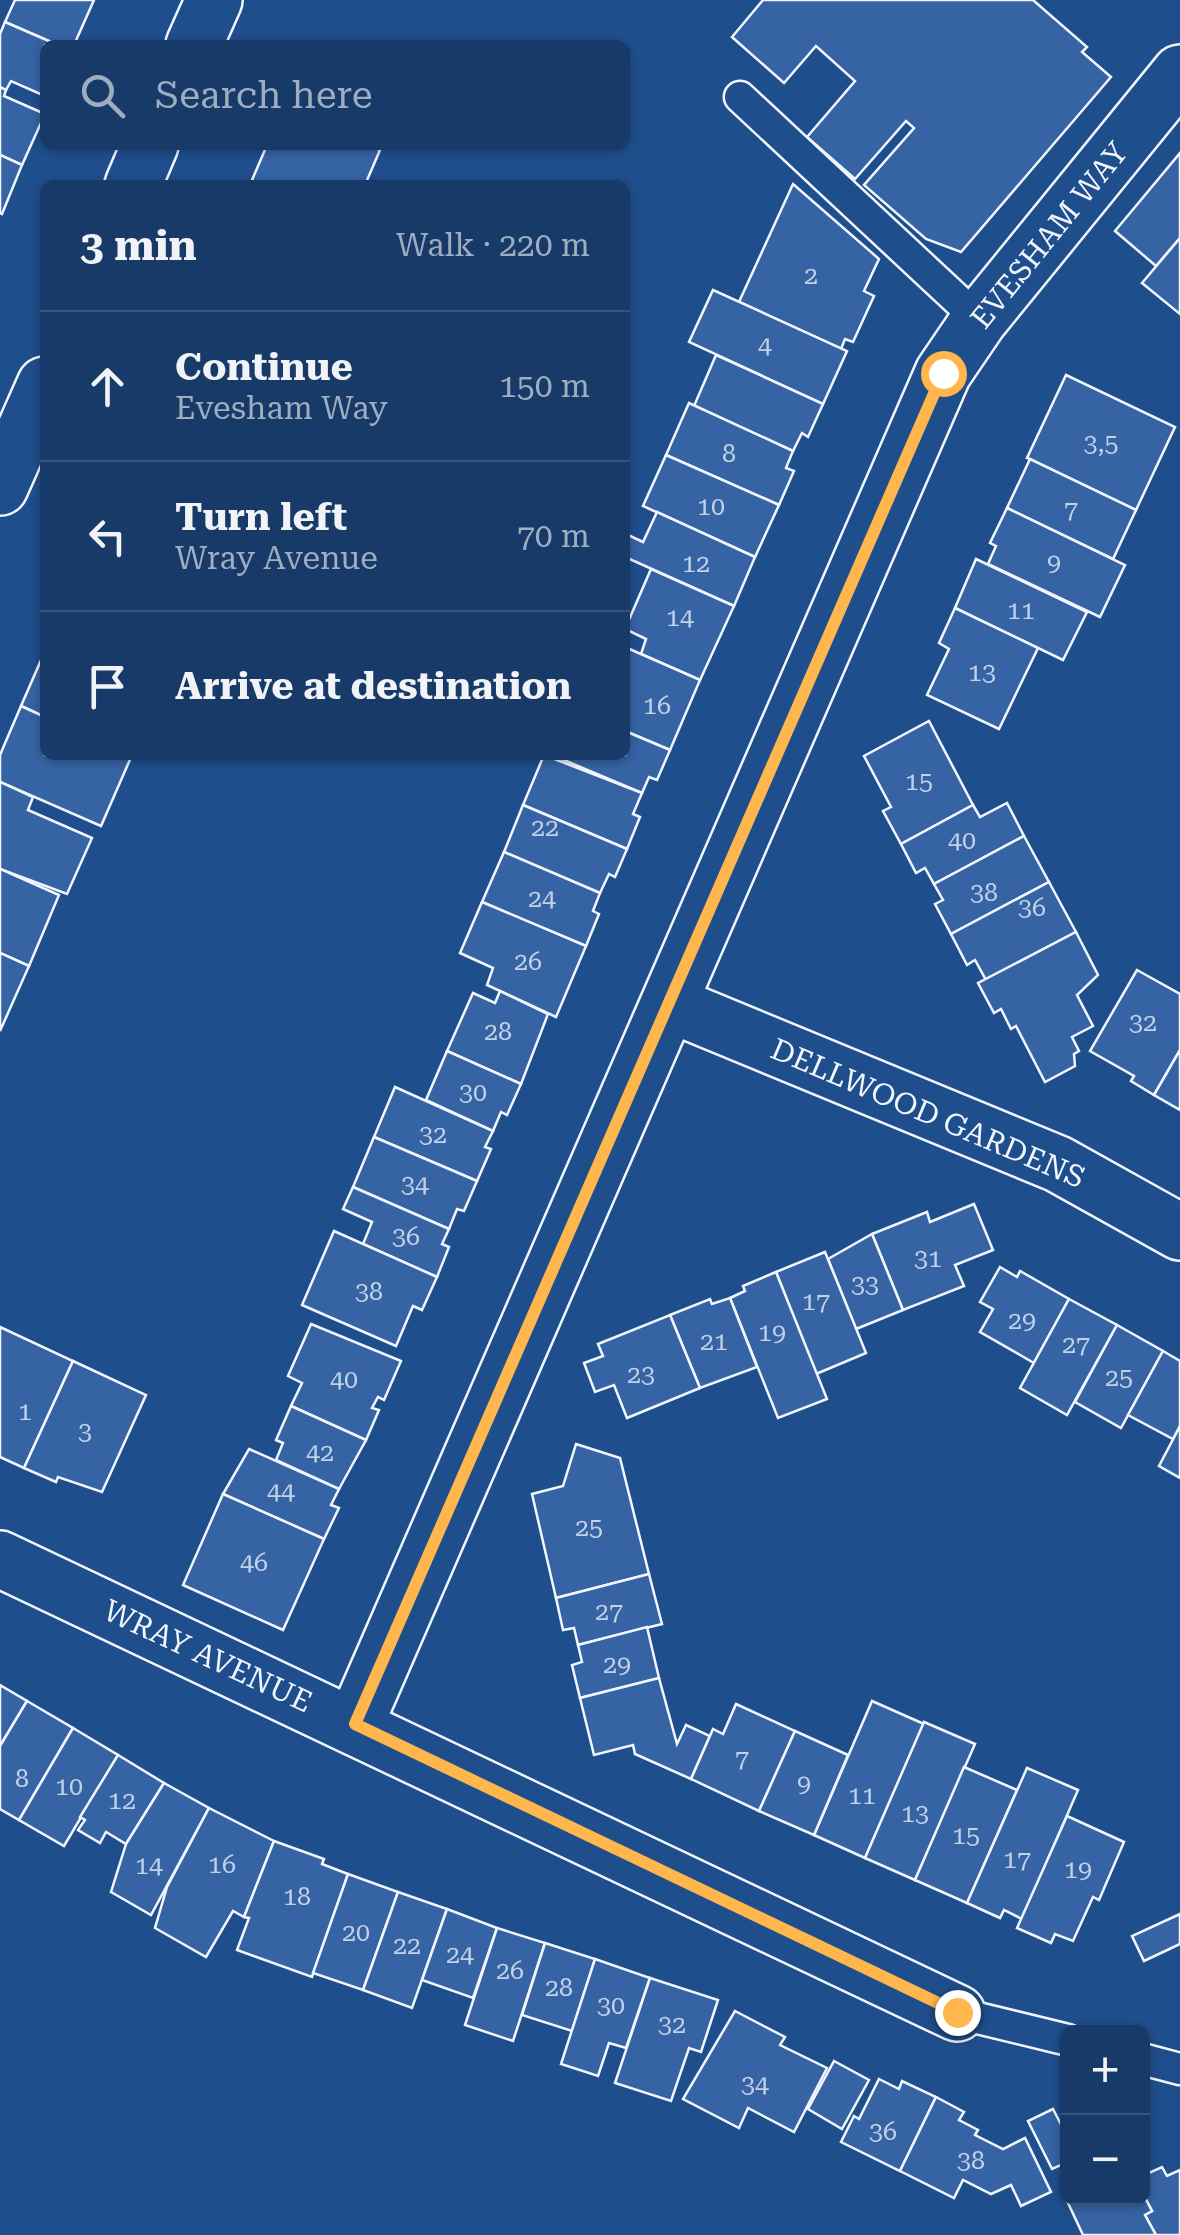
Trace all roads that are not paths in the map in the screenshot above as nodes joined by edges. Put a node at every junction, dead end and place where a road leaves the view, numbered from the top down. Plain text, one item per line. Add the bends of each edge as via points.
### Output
1 (214, 0) edge
2 (196, 40) edge
3 (1180, 74) edge
4 (740, 97) dead end
5 (148, 150) edge
6 (134, 180) edge
7 (979, 320) junction
8 (40, 396) edge
9 (0, 488) edge
10 (670, 1004) junction
11 (1180, 1232) edge
12 (0, 1559) edge
13 (355, 1724) junction
14 (957, 2012) joint
15 (1060, 2038) edge
16 (1150, 2061) edge
17 (1180, 2069) edge

1 - 2 street
3 - 7 street, EVESHAM WAY
4 - 7 lane
5 - 6 street
7 - 10 street, EVESHAM WAY via 943,373
8 - 9 street
10 - 11 street, DELLWOOD GARDENS via 1058,1164
10 - 13 street, EVESHAM WAY
12 - 13 street, WRAY AVENUE
13 - 14 street, WRAY AVENUE
14 - 15 lane
16 - 17 lane

